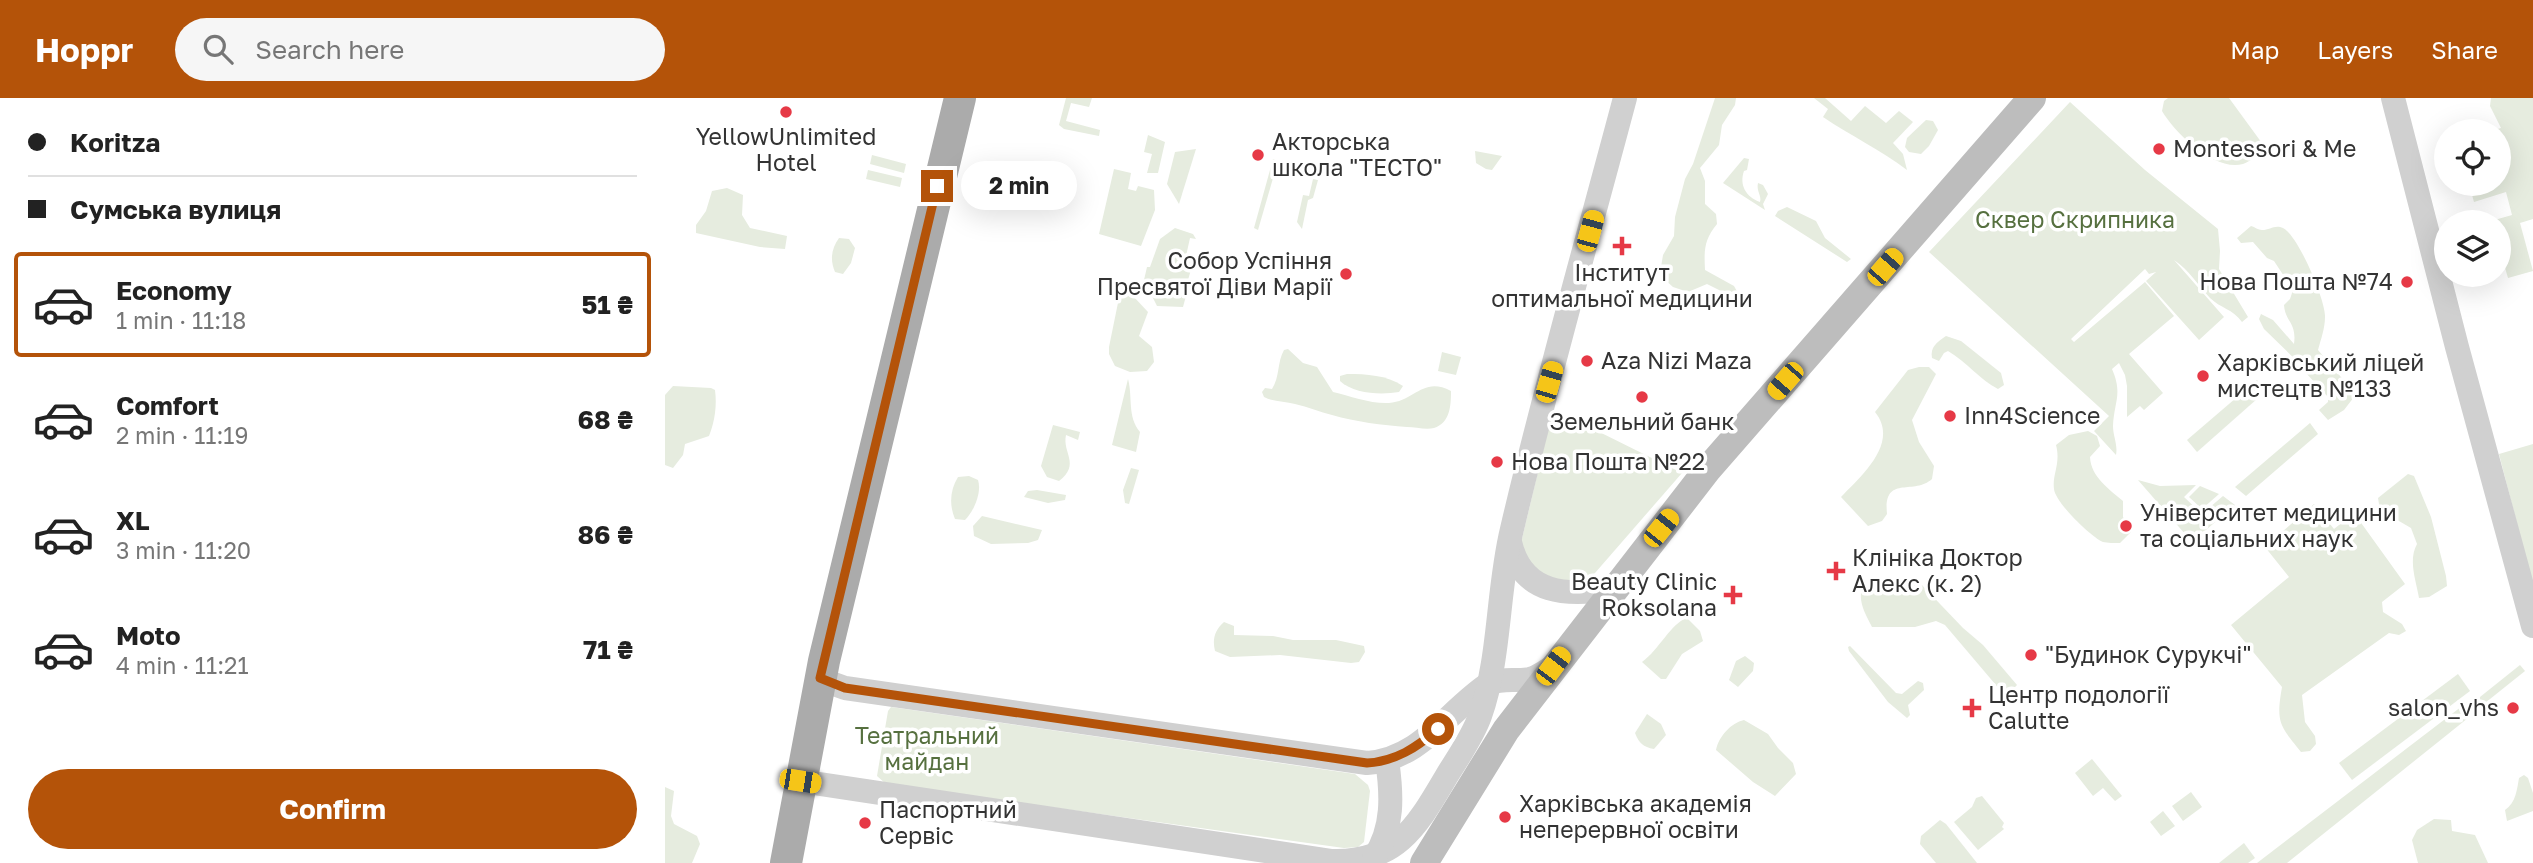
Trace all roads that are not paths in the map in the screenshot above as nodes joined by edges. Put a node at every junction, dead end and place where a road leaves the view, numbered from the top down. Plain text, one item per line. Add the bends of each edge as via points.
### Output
1 (960, 98) edge
2 (1625, 98) edge
3 (2032, 98) edge
4 (2393, 98) edge
5 (1510, 537) junction
6 (1613, 589) junction
7 (2533, 626) edge
8 (1553, 666) junction
9 (820, 678) junction
10 (1489, 684) junction
11 (1506, 730) junction
12 (1377, 761) junction
13 (800, 781) junction
14 (1374, 858) junction
15 (1334, 862) edge
16 (786, 863) edge
17 (1424, 863) edge

1 - 9 main road
2 - 5 street
3 - 6 main road via 1708,469
4 - 7 street
5 - 6 street via 1512,554 1524,572 1549,589 1570,593
5 - 10 street
6 - 8 main road
8 - 10 street via 1531,678
8 - 11 main road
9 - 12 street via 845,688
9 - 13 main road
10 - 11 street
10 - 12 street via 1421,743
10 - 14 street via 1471,736 1416,826
11 - 17 main road
12 - 14 street via 1391,793 1389,820
13 - 15 street
13 - 16 main road
14 - 15 street

